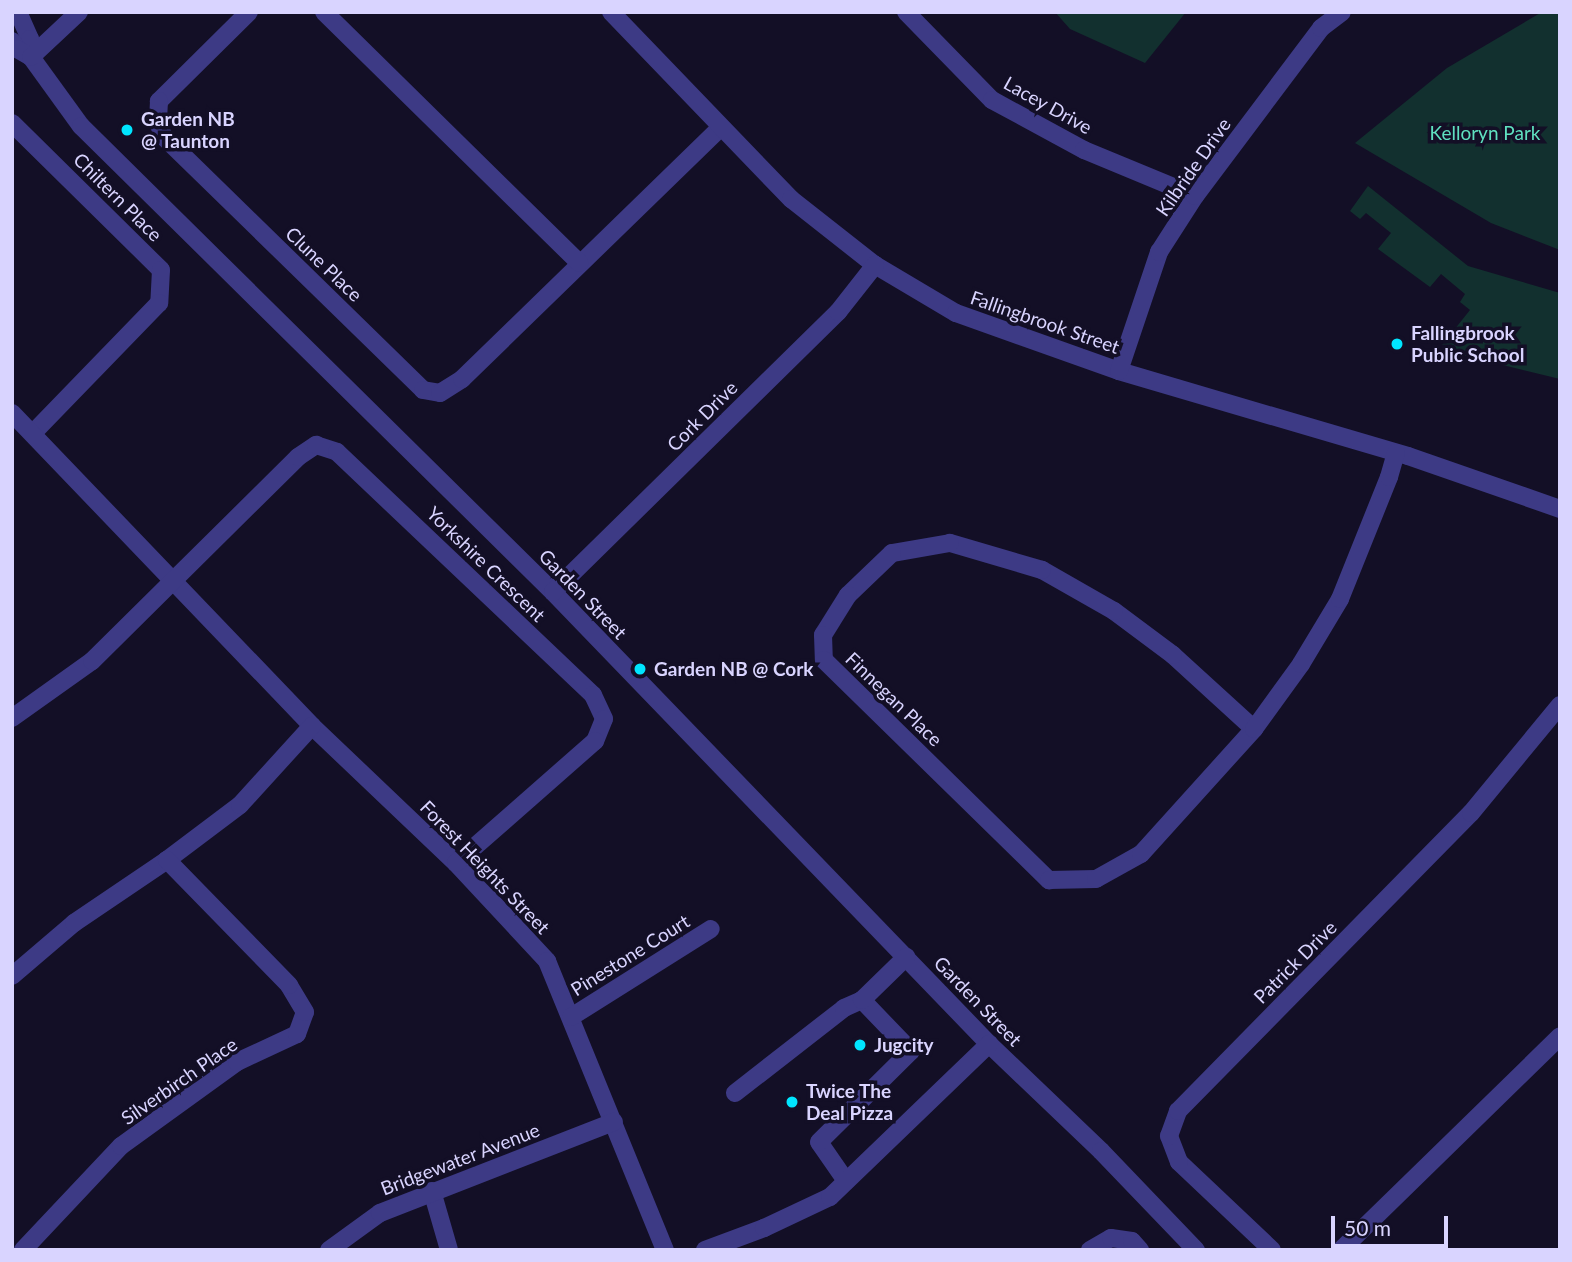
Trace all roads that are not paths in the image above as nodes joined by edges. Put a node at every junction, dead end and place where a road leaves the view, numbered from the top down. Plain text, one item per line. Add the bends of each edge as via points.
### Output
1 (18, 12) edge
2 (79, 12) edge
3 (249, 12) edge
4 (324, 12) edge
5 (611, 12) edge
6 (906, 12) edge
7 (1342, 12) edge
8 (12, 41) edge
9 (31, 57) junction
10 (12, 123) edge
11 (720, 128) junction
12 (1195, 196) junction
13 (579, 263) junction
14 (875, 265) junction
15 (1119, 371) junction
16 (12, 413) edge
17 (33, 433) junction
18 (1396, 453) junction
19 (1560, 509) edge
20 (174, 580) junction
21 (553, 592) junction
22 (1560, 705) edge
23 (13, 716) edge
24 (312, 726) junction
25 (1254, 729) junction
26 (167, 860) junction
27 (456, 863) junction
28 (711, 929) dead end
29 (906, 957) junction
30 (12, 976) edge
31 (862, 1000) junction
32 (571, 1017) junction
33 (1560, 1036) edge
34 (989, 1044) junction
35 (735, 1093) dead end
36 (614, 1122) junction
37 (846, 1181) junction
38 (432, 1191) junction
39 (23, 1250) edge
40 (329, 1250) edge
41 (449, 1250) edge
42 (665, 1250) edge
43 (705, 1250) edge
44 (1090, 1250) edge
45 (1140, 1250) edge
46 (1196, 1250) edge
47 (1272, 1250) edge
48 (1341, 1250) edge

1 - 9 street, Garden Street via 30,39
2 - 9 street
3 - 13 street, Clune Place via 159,101 156,116 164,137 423,390 440,393 462,379
4 - 13 street
5 - 11 street, Fallingbrook Street
6 - 12 street, Lacey Drive via 992,100 1084,150
7 - 12 street, Kilbride Drive via 1321,28
8 - 9 street, Garden Street
9 - 21 street, Garden Street via 81,126
10 - 17 street, Chiltern Place via 161,270 159,303
11 - 13 street, Clune Place
11 - 14 street, Fallingbrook Street via 791,199
12 - 15 street, Kilbride Drive via 1159,252
14 - 15 street, Fallingbrook Street via 956,313
14 - 21 street, Cork Drive via 838,312
15 - 18 street, Fallingbrook Street
16 - 17 street
17 - 20 street
18 - 19 street, Fallingbrook Street
18 - 25 street, Finnegan Place via 1340,599
20 - 23 street via 92,661
20 - 24 street, Forest Heights Street
20 - 27 street, Yorkshire Crescent via 316,445 337,452 593,695 604,719 595,741
21 - 29 street, Garden Street
22 - 47 street, Patrick Drive via 1471,813 1178,1111 1169,1136 1179,1162
24 - 26 street via 240,805
24 - 27 street, Forest Heights Street
25 - 25 street, Finnegan Place via 1173,655 1114,611 1042,570 950,543 892,553 848,595 823,635 824,660 1049,880 1096,879 1141,854
26 - 30 street via 74,923
26 - 39 street, Silverbirch Place via 289,985 305,1012 297,1034 237,1062 121,1146
27 - 32 street, Forest Heights Street via 547,961
28 - 32 street, Pinestone Court
29 - 31 street
29 - 34 street, Garden Street
31 - 35 street via 845,1008
31 - 37 street via 911,1051 819,1142
32 - 36 street, Forest Heights Street
33 - 48 street
34 - 37 street
34 - 46 street, Garden Street
36 - 38 street, Bridgewater Avenue
36 - 42 street, Forest Heights Street
37 - 43 street via 830,1197
38 - 40 street, Bridgewater Avenue via 380,1213
38 - 41 street
44 - 45 street via 1111,1238 1132,1241

